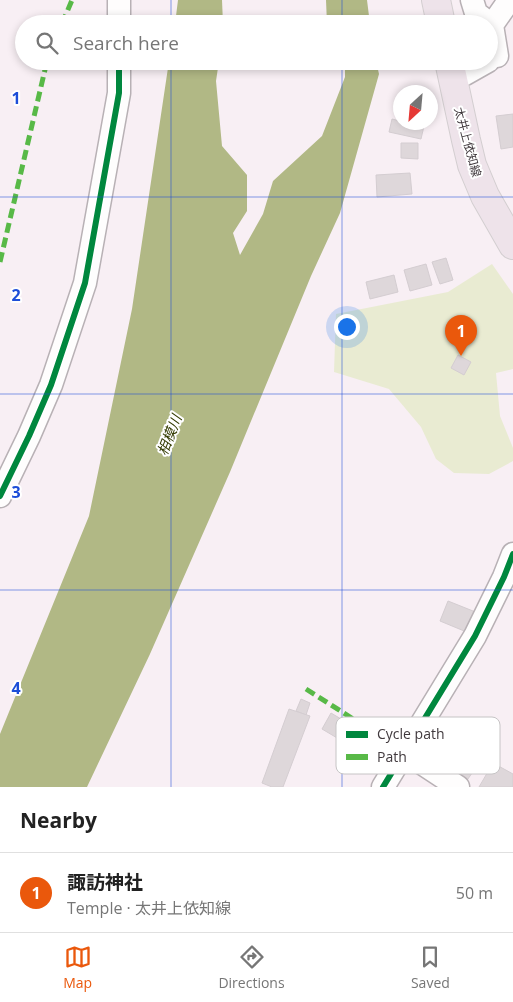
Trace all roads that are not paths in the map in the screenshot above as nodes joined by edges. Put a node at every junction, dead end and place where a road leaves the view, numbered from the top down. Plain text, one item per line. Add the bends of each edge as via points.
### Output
1 (119, 0) edge
2 (436, 0) edge
3 (472, 0) edge
4 (507, 0) edge
5 (119, 15) edge
6 (439, 15) edge
7 (477, 15) edge
8 (498, 16) edge
9 (119, 70) edge
10 (450, 70) edge
11 (453, 70) edge
12 (473, 70) edge
13 (513, 245) edge
14 (0, 496) edge
15 (513, 554) edge
16 (426, 717) edge
17 (391, 774) edge
18 (438, 774) edge
19 (383, 787) edge
20 (458, 787) edge

1 - 5 street
2 - 6 main road
3 - 7 street
4 - 8 street
9 - 14 street via 119,93 84,283 51,385
10 - 13 main road, 太井上依知線 via 472,165 485,196
11 - 12 street via 466,74
15 - 16 street via 475,636
17 - 19 street
18 - 20 street

